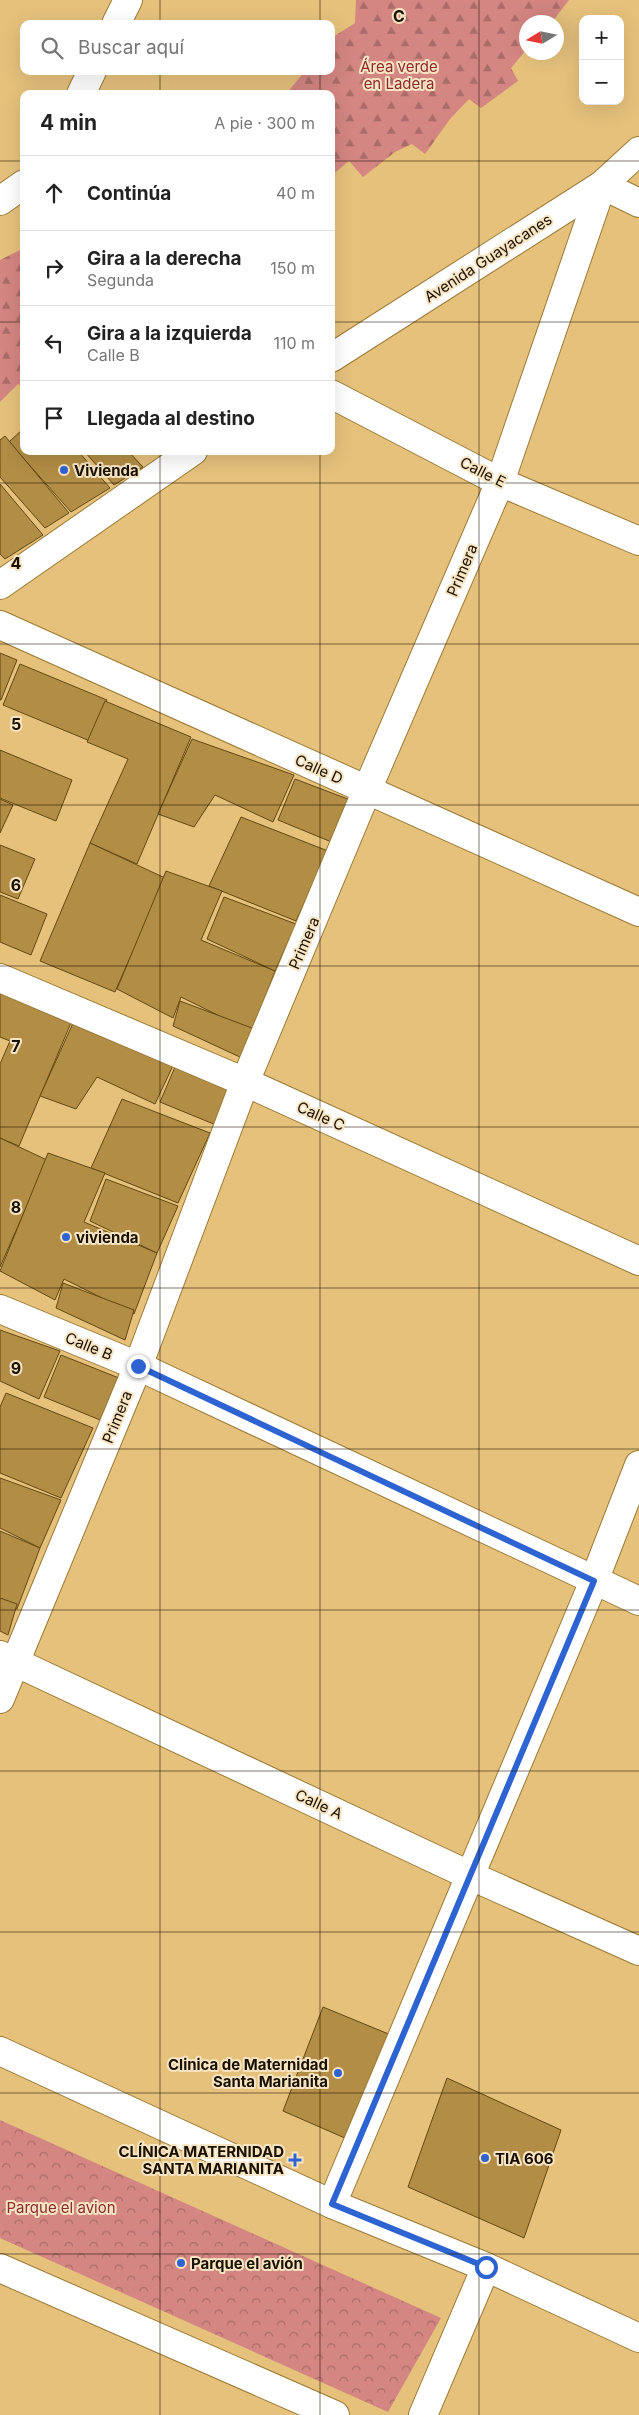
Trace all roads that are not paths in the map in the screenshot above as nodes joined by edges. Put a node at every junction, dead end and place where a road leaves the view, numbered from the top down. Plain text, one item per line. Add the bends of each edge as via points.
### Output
1 (128, 0) edge
2 (118, 20) edge
3 (90, 75) edge
4 (83, 90) edge
5 (639, 151) edge
6 (602, 185) junction
7 (20, 187) edge
8 (0, 201) edge
9 (639, 203) edge
10 (335, 355) edge
11 (335, 396) edge
12 (187, 455) edge
13 (500, 482) junction
14 (639, 541) edge
15 (0, 585) edge
16 (0, 625) edge
17 (367, 790) junction
18 (639, 912) edge
19 (0, 978) edge
20 (246, 1082) junction
21 (639, 1261) edge
22 (0, 1309) edge
23 (138, 1366) junction
24 (639, 1465) edge
25 (594, 1581) junction
26 (639, 1601) edge
27 (8, 1659) edge
28 (0, 1699) edge
29 (471, 1876) junction
30 (639, 1952) edge
31 (0, 2051) edge
32 (332, 2204) junction
33 (486, 2267) junction
34 (0, 2268) edge
35 (639, 2338) edge
36 (334, 2415) edge
37 (423, 2415) edge

1 - 2 street
3 - 4 street
5 - 6 street, Avenida Guayacanes
6 - 9 street
6 - 10 street, Avenida Guayacanes
6 - 13 street, Primera
7 - 8 street
11 - 13 street, Calle E
12 - 15 street
13 - 14 street, Calle E
13 - 17 street, Primera
16 - 17 street, Calle D
17 - 18 street, Calle D
17 - 20 street, Primera
19 - 20 street, Calle C
20 - 21 street, Calle C
20 - 23 street, Primera
22 - 23 street, Calle B
23 - 25 street, Calle B
23 - 27 street, Primera
24 - 25 street
25 - 26 street, Calle B
25 - 29 street
27 - 28 street, Primera
27 - 29 street, Calle A
29 - 30 street, Calle A
29 - 32 street
31 - 32 street
32 - 33 street
33 - 35 street
33 - 37 street
34 - 36 street

